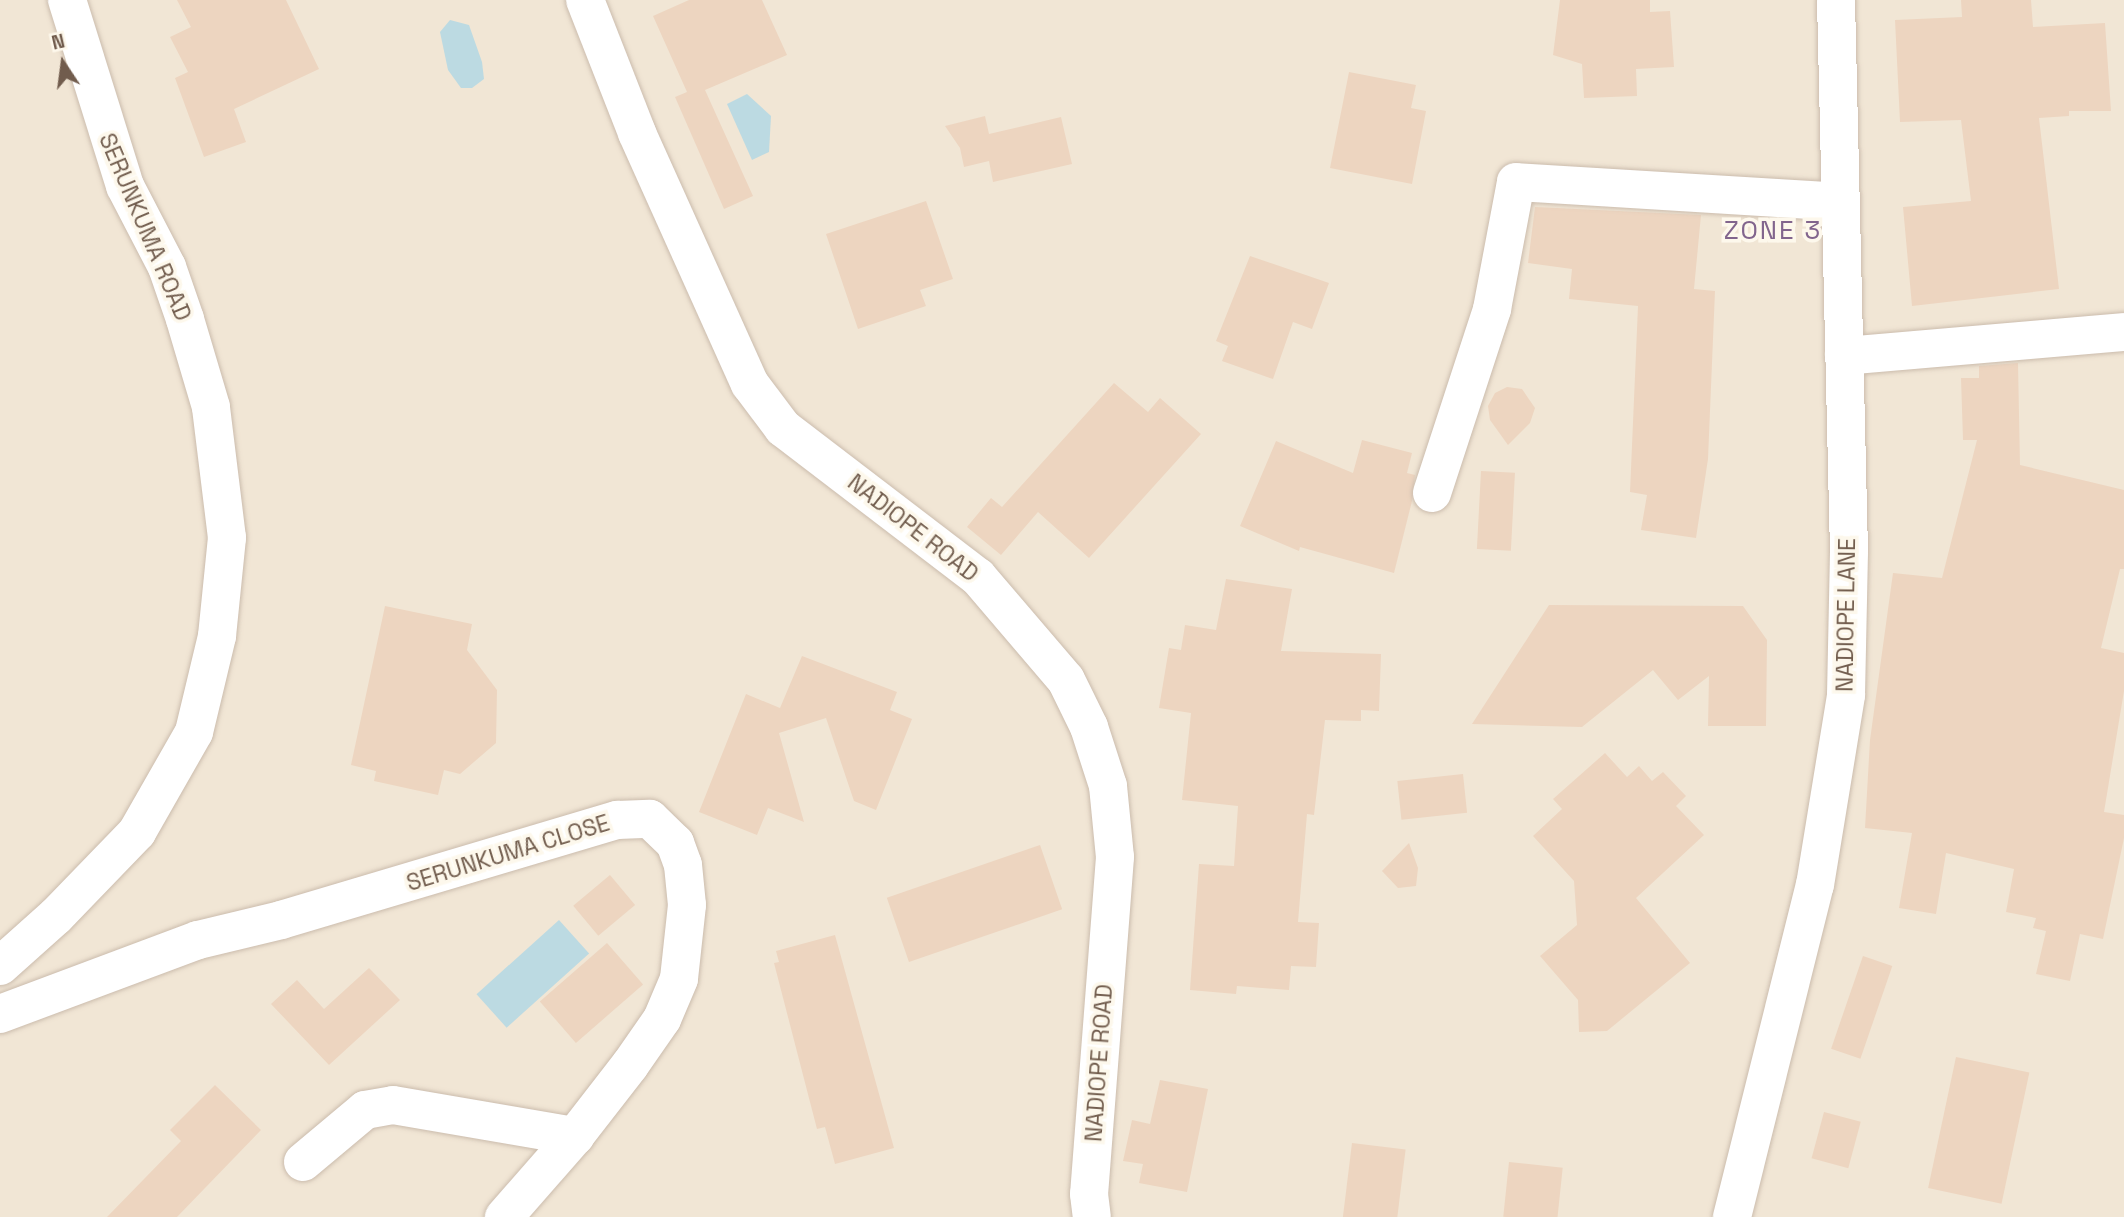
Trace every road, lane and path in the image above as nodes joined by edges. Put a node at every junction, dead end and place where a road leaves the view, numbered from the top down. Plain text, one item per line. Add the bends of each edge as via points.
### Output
1 (67, 0) edge
2 (585, 0) edge
3 (1836, 0) edge
4 (1840, 202) junction
5 (2124, 332) edge
6 (1844, 356) junction
7 (1432, 493) dead end
8 (0, 966) edge
9 (0, 1014) edge
10 (575, 1136) junction
11 (303, 1162) dead end
12 (504, 1217) edge
13 (1092, 1217) edge
14 (1732, 1217) edge

1 - 8 street, SERUNKUMA ROAD via 125,187 166,267 185,319 211,407 227,538 216,636 194,732 137,832
2 - 13 street, NADIOPE ROAD via 636,133 750,384 783,428 978,577 1066,680 1089,727 1108,786 1115,857 1089,1194
3 - 4 street, NADIOPE LANE
4 - 6 street, NADIOPE LANE
4 - 7 street via 1516,182 1492,309
5 - 6 street
6 - 14 street, NADIOPE LANE via 1849,552 1846,695 1815,885
9 - 10 street, SERUNKUMA CLOSE via 198,940 320,909 617,820 650,819 675,843 683,865 687,905 679,979 663,1018
10 - 11 street via 393,1105 365,1110
10 - 12 street, SERUNKUMA CLOSE

